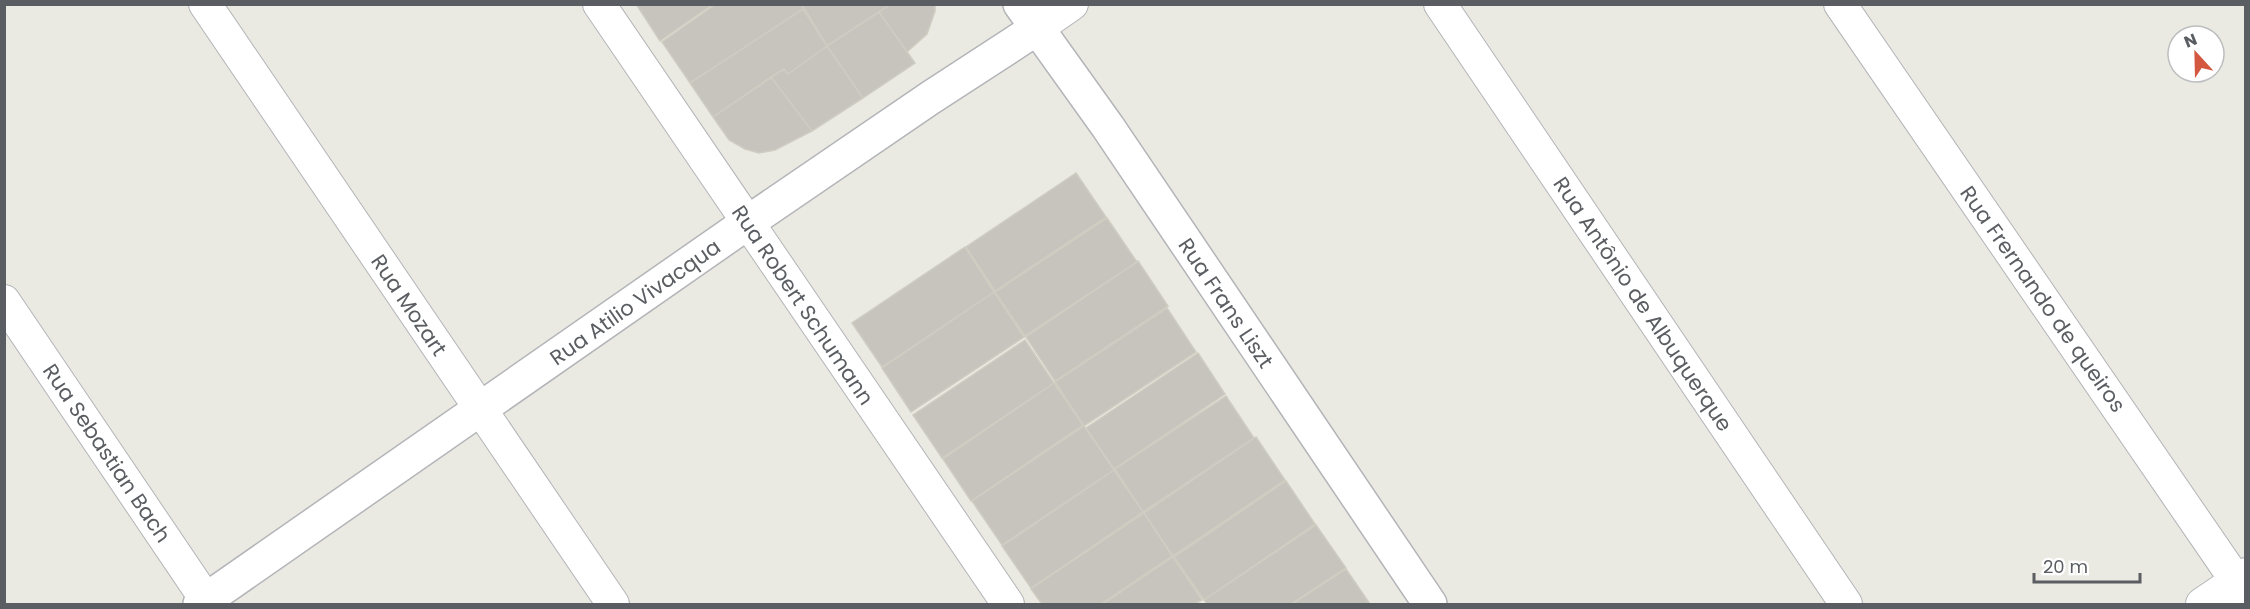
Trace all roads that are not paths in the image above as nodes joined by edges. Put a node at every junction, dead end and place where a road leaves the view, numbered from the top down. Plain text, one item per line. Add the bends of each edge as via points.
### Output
1 (205, 4) edge
2 (599, 4) edge
3 (1072, 4) edge
4 (1440, 4) edge
5 (1840, 4) edge
6 (1028, 17) edge
7 (747, 223) junction
8 (4, 301) edge
9 (480, 409) junction
10 (2242, 583) edge
11 (205, 603) edge
12 (613, 604) edge
13 (1008, 604) edge
14 (1430, 604) edge
15 (1846, 604) edge
16 (2202, 604) edge

1 - 9 street, Rua Mozart
2 - 7 street, Rua Robert Schumann
3 - 6 street, Rua Atilio Vivacqua
4 - 15 street, Rua Antônio de Albuquerque
5 - 10 street, Rua Frernando de queiros
6 - 7 street, Rua Atilio Vivacqua via 930,98
6 - 14 street, Rua Frans Liszt via 1108,127
7 - 9 street, Rua Atilio Vivacqua
7 - 13 street, Rua Robert Schumann
8 - 11 street, Rua Sebastian Bach
9 - 11 street, Rua Atilio Vivacqua
9 - 12 street, Rua Mozart
10 - 16 street

